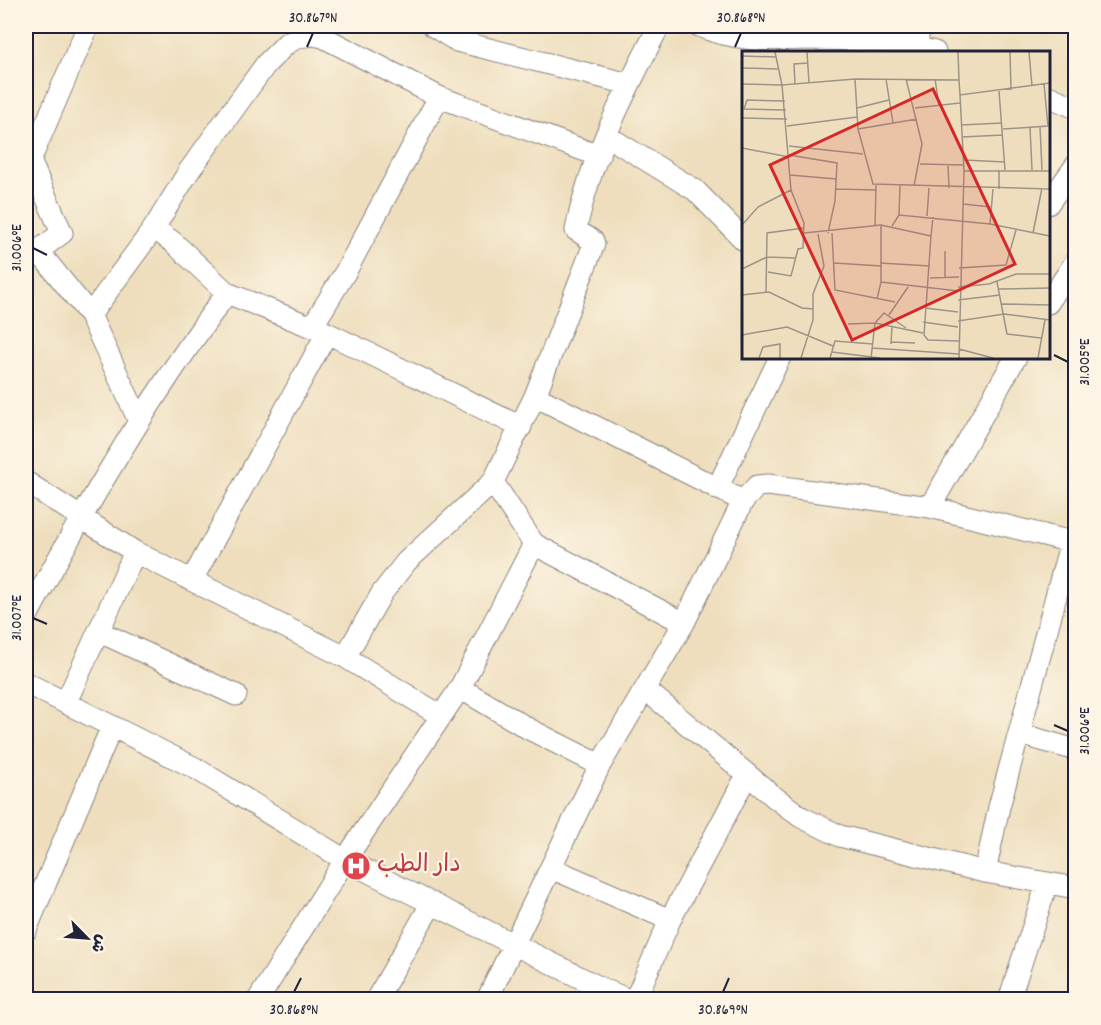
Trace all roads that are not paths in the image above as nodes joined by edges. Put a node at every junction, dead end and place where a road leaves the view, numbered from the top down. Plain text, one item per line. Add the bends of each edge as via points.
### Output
1 (88, 26) edge
2 (433, 26) edge
3 (659, 26) edge
4 (699, 26) edge
5 (918, 26) edge
6 (926, 50) edge
7 (629, 84) junction
8 (439, 97) junction
9 (1050, 97) edge
10 (1076, 108) edge
11 (607, 136) junction
12 (599, 156) junction
13 (27, 164) edge
14 (1076, 165) edge
15 (1050, 201) edge
16 (154, 228) junction
17 (742, 238) edge
18 (32, 256) edge
19 (1076, 261) edge
20 (227, 293) junction
21 (1050, 300) edge
22 (90, 315) junction
23 (320, 330) junction
24 (780, 358) edge
25 (1015, 358) edge
26 (535, 396) junction
27 (139, 421) junction
28 (521, 427) junction
29 (26, 482) edge
30 (493, 482) junction
31 (717, 489) junction
32 (743, 501) junction
33 (930, 507) junction
34 (79, 518) junction
35 (1073, 542) edge
36 (534, 544) junction
37 (135, 552) junction
38 (192, 580) junction
39 (26, 618) edge
40 (684, 623) junction
41 (100, 632) junction
42 (345, 657) junction
43 (26, 683) edge
44 (460, 688) junction
45 (646, 690) junction
46 (236, 695) dead end
47 (66, 702) junction
48 (441, 716) junction
49 (112, 726) junction
50 (1020, 734) junction
51 (1076, 750) edge
52 (600, 765) junction
53 (747, 775) junction
54 (345, 860) junction
55 (551, 868) junction
56 (985, 872) junction
57 (1047, 884) junction
58 (1076, 888) edge
59 (432, 903) junction
60 (670, 920) junction
61 (26, 930) edge
62 (515, 944) junction
63 (601, 994) edge
64 (26, 995) edge
65 (268, 996) edge
66 (31, 999) edge
67 (376, 999) edge
68 (487, 999) edge
69 (629, 999) edge
70 (635, 999) edge
71 (1009, 999) edge

1 - 13 street
2 - 7 street via 457,41
3 - 7 street
4 - 6 street via 748,39 848,40
5 - 6 street
7 - 11 street
8 - 12 street
8 - 16 street via 323,37 299,37 266,64 189,171
8 - 23 street
9 - 10 street
11 - 12 street
11 - 17 street via 683,181
12 - 26 street via 576,230 594,244
13 - 18 street via 62,233
14 - 15 street
16 - 20 street
16 - 22 street
18 - 22 street
19 - 21 street
20 - 23 street
20 - 27 street
22 - 27 street
23 - 28 street
23 - 38 street
24 - 31 street
25 - 33 street
26 - 28 street
26 - 31 street
27 - 34 street
28 - 30 street
29 - 34 street
30 - 36 street
30 - 42 street via 406,562 382,593
31 - 32 street
32 - 33 street via 757,486 768,484
32 - 40 street
33 - 35 street
34 - 37 street
34 - 39 street
35 - 50 street
36 - 40 street
36 - 44 street
37 - 38 street
37 - 41 street
38 - 42 street
40 - 45 street
41 - 46 street
41 - 47 street
42 - 48 street
43 - 47 street
44 - 48 street
44 - 52 street
45 - 52 street
45 - 53 street
47 - 49 street
48 - 54 street
49 - 54 street via 195,768
49 - 61 street
50 - 51 street
50 - 56 street
52 - 55 street
53 - 56 street via 801,817 840,836
53 - 60 street
54 - 59 street
54 - 65 street
55 - 60 street
55 - 62 street
56 - 57 street
57 - 58 street
57 - 71 street
59 - 62 street
59 - 67 street
60 - 70 street
62 - 63 street
62 - 68 street
63 - 69 street
64 - 66 street

